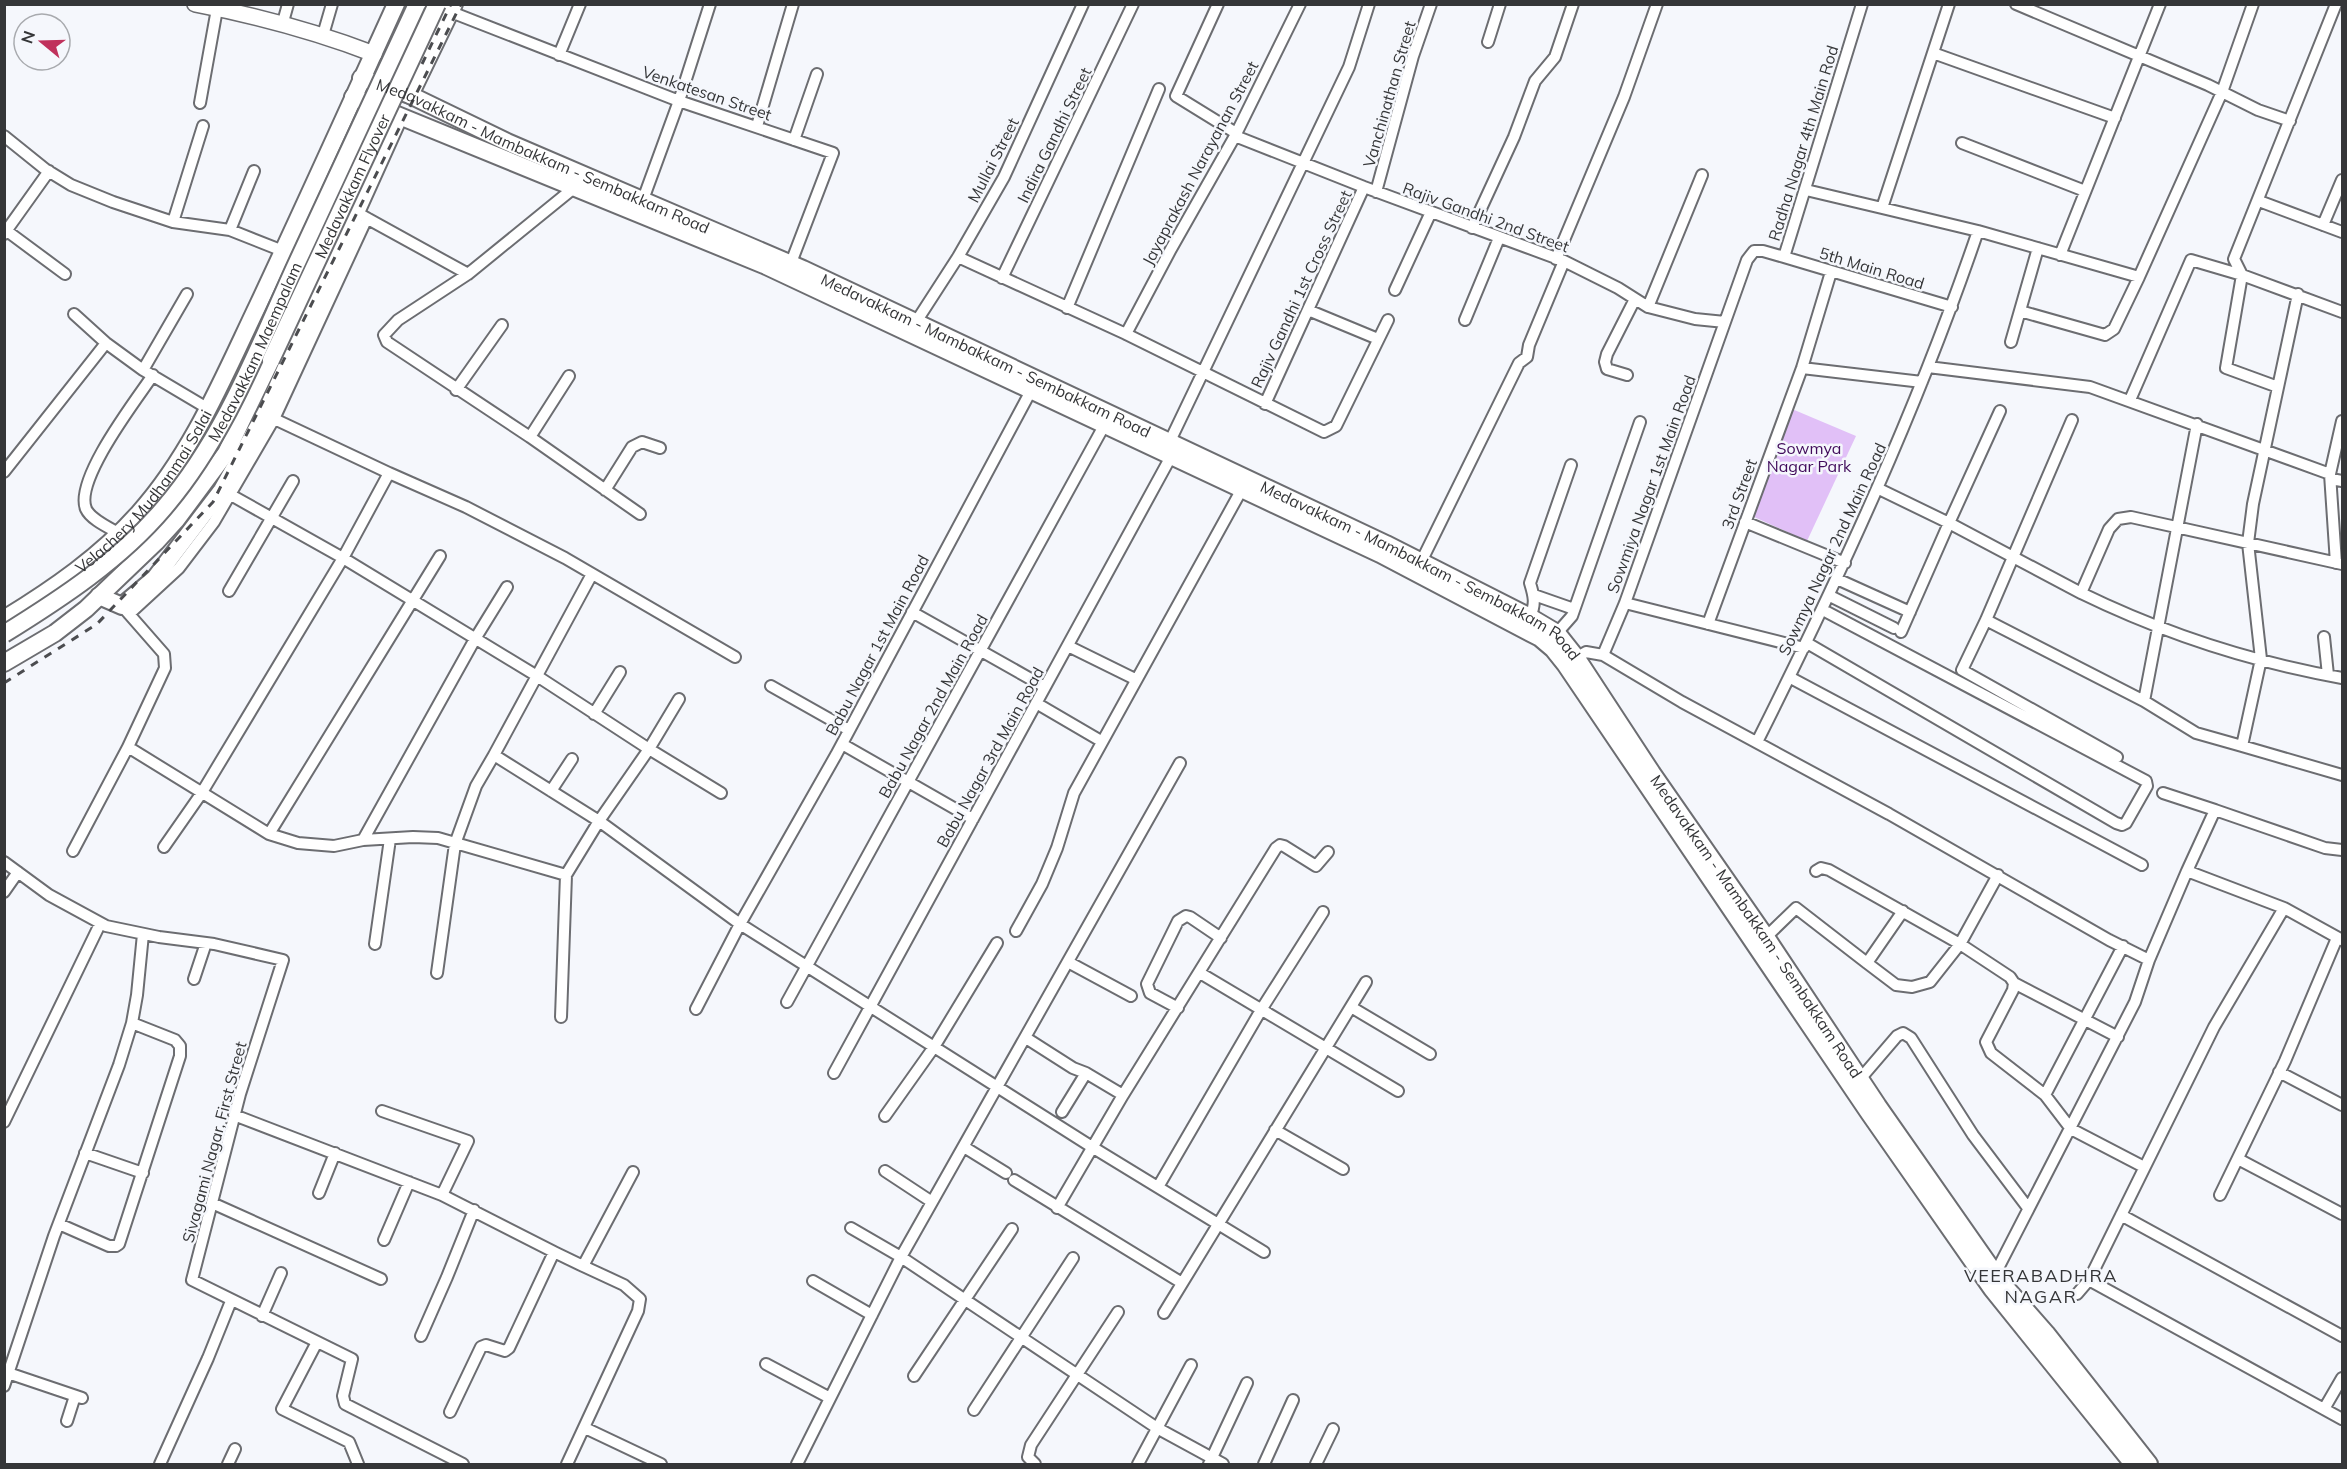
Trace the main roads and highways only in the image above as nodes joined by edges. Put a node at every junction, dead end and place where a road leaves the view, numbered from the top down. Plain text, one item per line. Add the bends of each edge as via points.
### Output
1 (396, 4) edge
2 (417, 4) edge
3 (447, 7) edge
4 (362, 78) junction
5 (410, 95) junction
6 (353, 97) junction
7 (399, 117) junction
8 (313, 184) junction
9 (640, 207) junction
10 (361, 211) junction
11 (789, 270) junction
12 (1034, 384) junction
13 (1172, 447) junction
14 (1383, 549) junction
15 (99, 596) junction
16 (4, 619) edge
17 (4, 634) edge
18 (1571, 660) junction
19 (4, 663) edge
20 (1873, 1109) junction
21 (1992, 1279) junction
22 (2133, 1464) edge
23 (2149, 1464) edge

1 - 4 main road, Velachery Mudhanmai Salai
2 - 17 main road, Medavakkam Maempalam, bridge via 259,348 205,453 164,508 118,553 65,596
3 - 5 main road
3 - 15 main road, Medavakkam Flyover, bridge via 215,470 156,542
4 - 5 main road, Medavakkam - Mambakkam - Sembakkam Road
4 - 6 main road, Velachery Mudhanmai Salai
5 - 9 main road, Medavakkam - Mambakkam - Sembakkam Road
6 - 7 main road, Medavakkam - Mambakkam - Sembakkam Road
6 - 8 main road, Velachery Mudhanmai Salai
7 - 9 main road, Medavakkam - Mambakkam - Sembakkam Road via 575,187
7 - 10 main road
8 - 10 main road
8 - 16 main road, Velachery Mudhanmai Salai via 207,408 177,461 120,534 73,574
9 - 11 main road, Medavakkam - Mambakkam - Sembakkam Road
10 - 15 main road via 269,416 226,493 126,610
11 - 12 main road, Medavakkam - Mambakkam - Sembakkam Road
11 - 12 main road, Medavakkam - Mambakkam - Sembakkam Road via 916,322
12 - 13 main road, Medavakkam - Mambakkam - Sembakkam Road
12 - 13 main road, Medavakkam - Mambakkam - Sembakkam Road via 1105,424
13 - 14 main road, Medavakkam - Mambakkam - Sembakkam Road
13 - 14 main road, Medavakkam - Mambakkam - Sembakkam Road via 1242,489
14 - 18 main road, Medavakkam - Mambakkam - Sembakkam Road via 1540,638
14 - 18 main road, Medavakkam - Mambakkam - Sembakkam Road via 1421,562 1530,617 1557,633
15 - 19 main road via 55,633
18 - 20 main road, Medavakkam - Mambakkam - Sembakkam Road
18 - 20 main road, Medavakkam - Mambakkam - Sembakkam Road via 1861,1078
20 - 21 main road, Medavakkam - Mambakkam - Sembakkam Road
21 - 22 main road, Medavakkam - Mambakkam - Sembakkam Road
21 - 23 main road, Medavakkam - Mambakkam - Sembakkam Road via 2046,1333

